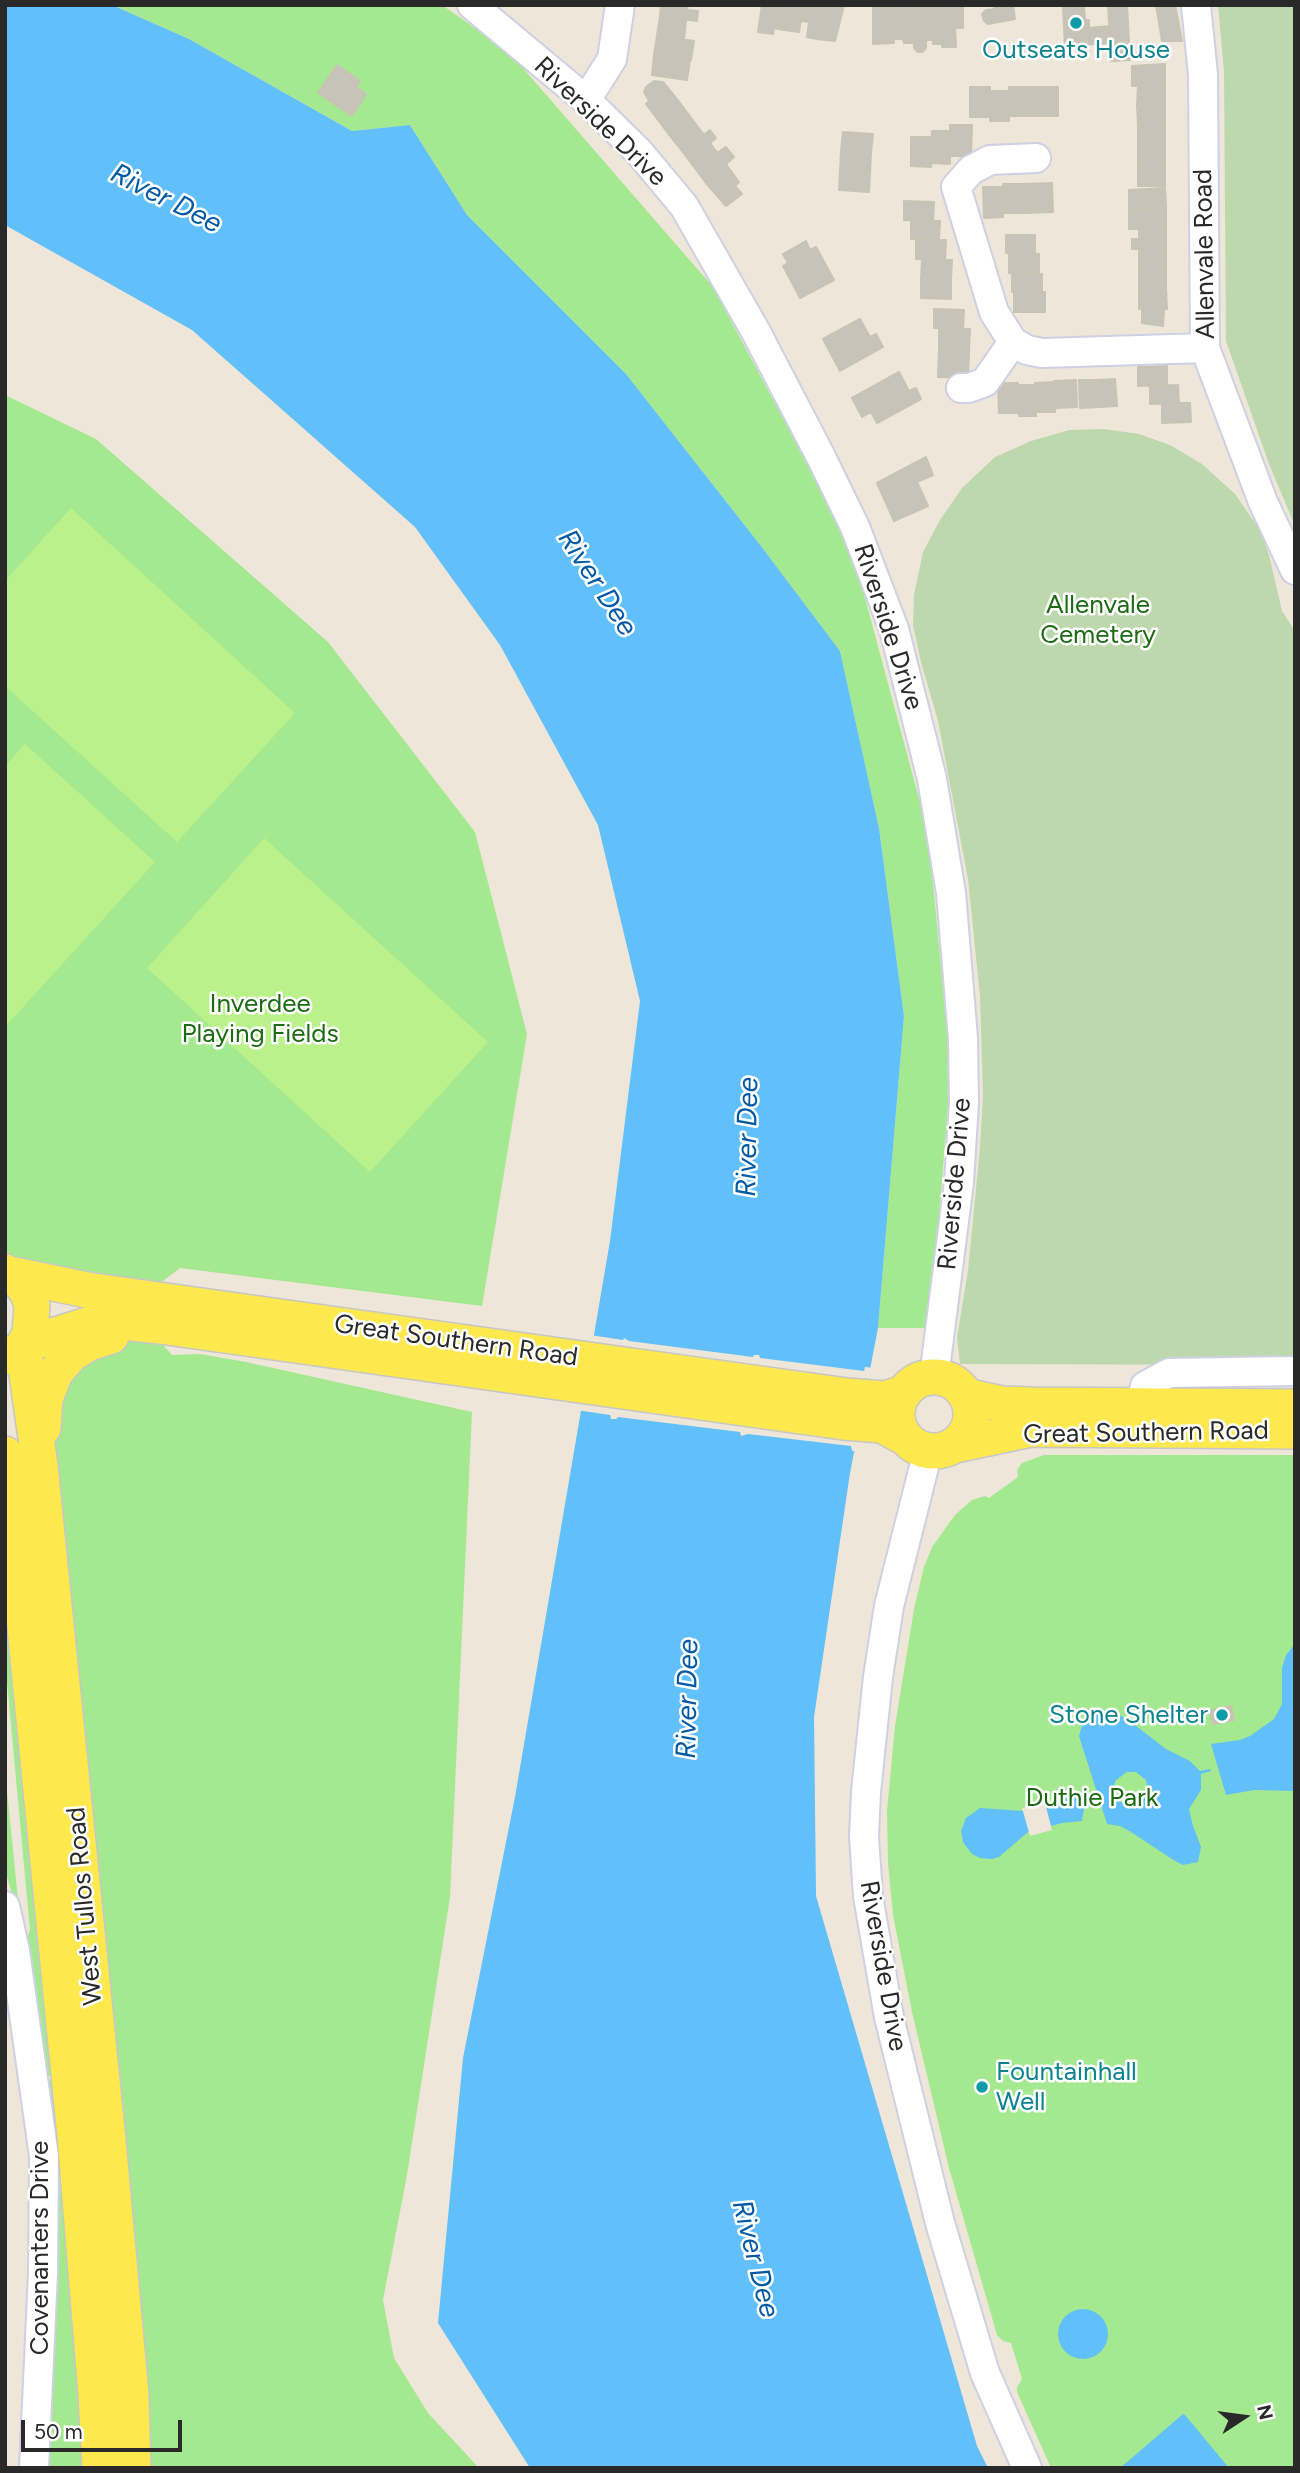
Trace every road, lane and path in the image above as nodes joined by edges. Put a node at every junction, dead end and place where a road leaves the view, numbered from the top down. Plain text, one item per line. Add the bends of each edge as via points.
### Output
1 (472, 5) edge
2 (620, 5) edge
3 (1196, 5) edge
4 (586, 100) junction
5 (1036, 158) dead end
6 (1013, 342) junction
7 (1205, 348) junction
8 (961, 388) dead end
9 (1295, 570) edge
10 (7, 1272) edge
11 (156, 1317) junction
12 (17, 1351) edge
13 (1295, 1371) edge
14 (934, 1377) junction
15 (966, 1396) junction
16 (1140, 1405) junction
17 (1295, 1407) edge
18 (910, 1425) junction
19 (1295, 1432) edge
20 (5, 1454) edge
21 (40, 1466) junction
22 (5, 1906) edge
23 (34, 2468) edge
24 (100, 2468) edge
25 (133, 2468) edge
26 (1027, 2468) edge

1 - 4 street, Riverside Drive
2 - 4 street via 612,59
3 - 7 street, Allenvale Road via 1203,75
4 - 14 street, Riverside Drive via 639,152 684,206 751,322 855,527 894,629 932,779 951,893 964,1054 959,1182
5 - 6 street via 990,160 971,170 956,187 994,312
6 - 7 street via 1042,353
6 - 8 street via 985,382
7 - 9 street, Allenvale Road via 1259,492
10 - 11 main road, Great Southern Road via 87,1290
10 - 12 main road, West Tullos Road via 28,1293 32,1306 30,1333
11 - 12 main road, Great Southern Road via 94,1323
11 - 18 main road, Great Southern Road via 834,1394
11 - 21 main road via 89,1343 71,1354 55,1373 45,1399
12 - 21 main road, West Tullos Road
13 - 16 street via 1169,1373 1144,1386
14 - 15 main road via 947,1379
14 - 18 main road via 917,1381
15 - 16 main road, Great Southern Road via 1002,1404
15 - 18 main road via 971,1417 964,1438
16 - 17 main road, Great Southern Road
18 - 19 main road, Great Southern Road
18 - 26 street, Riverside Drive via 866,1792 867,1896 889,2017 943,2237 985,2373
20 - 24 main road, West Tullos Road via 75,2136
21 - 25 main road, West Tullos Road via 120,2265
22 - 23 street, Covenanters Drive via 44,2156

